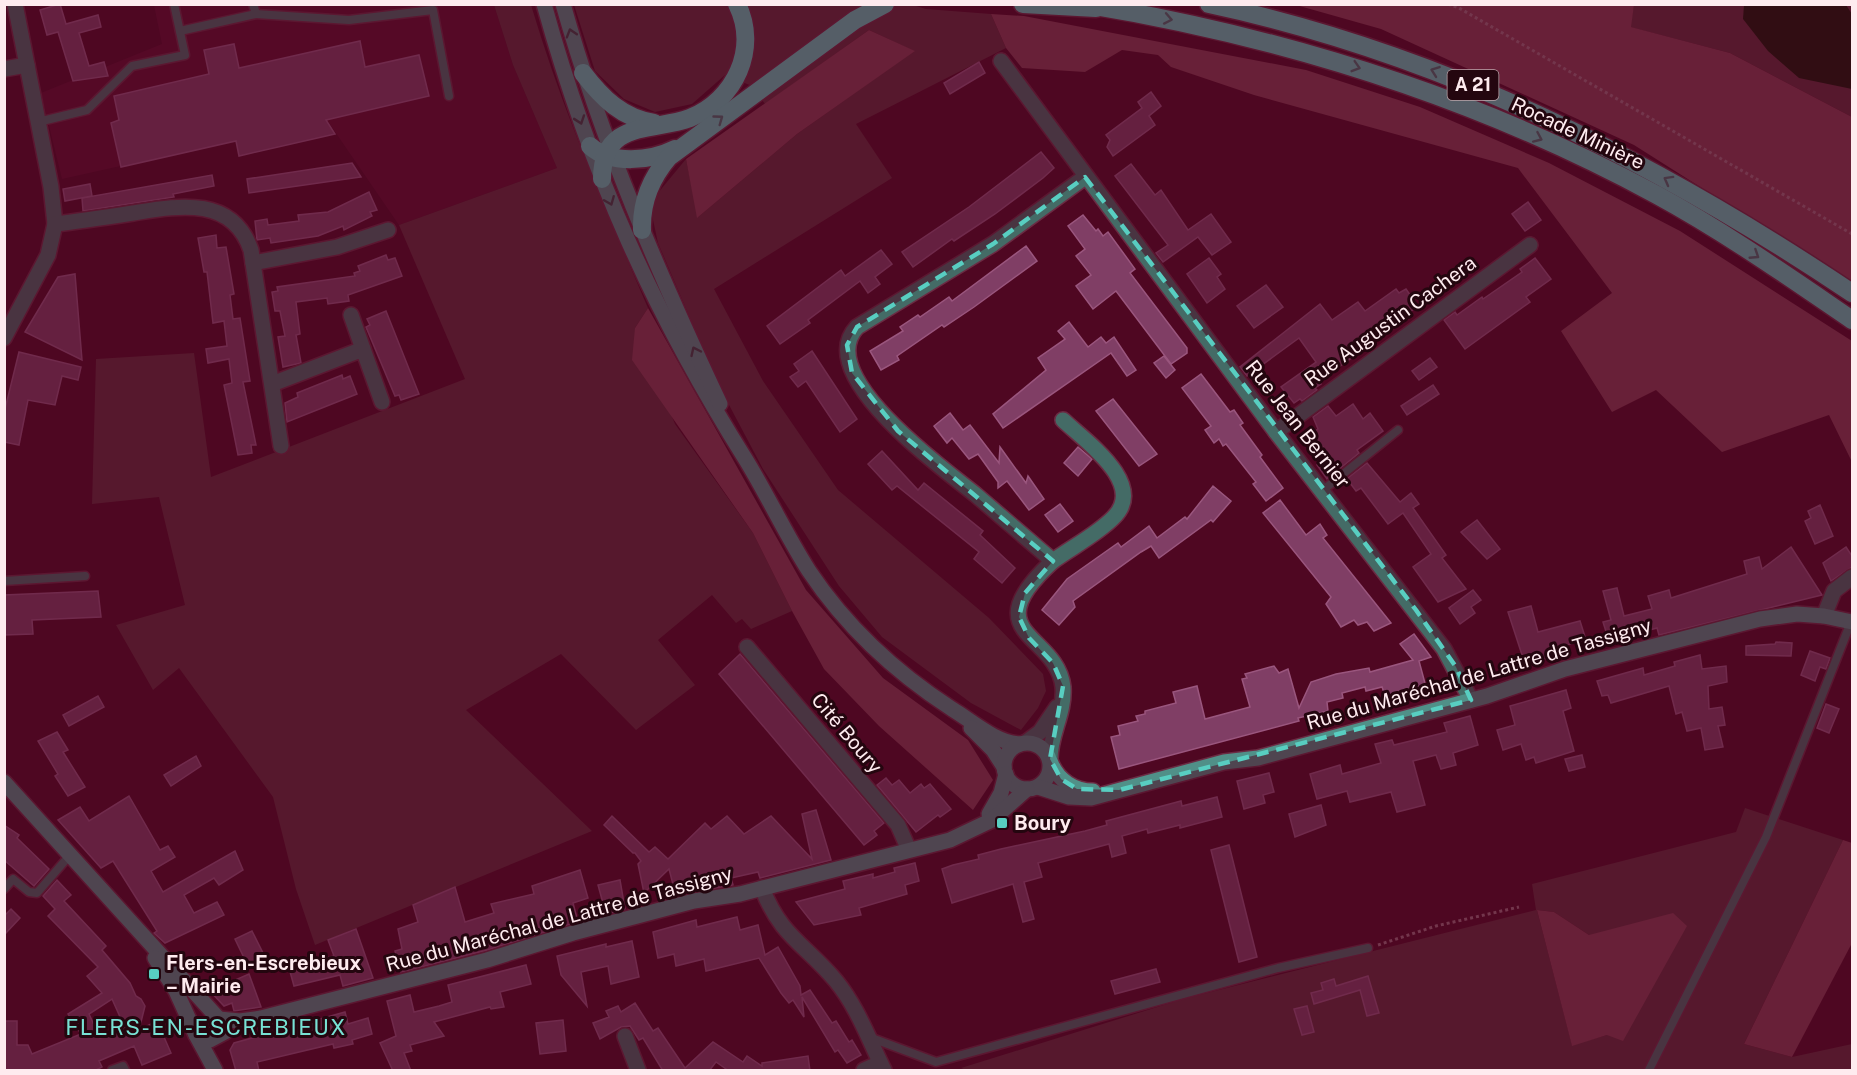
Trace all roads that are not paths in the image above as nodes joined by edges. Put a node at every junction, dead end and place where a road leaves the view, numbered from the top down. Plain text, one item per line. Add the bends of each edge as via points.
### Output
1 (15, 4) edge
2 (174, 4) edge
3 (254, 4) edge
4 (544, 4) edge
5 (563, 4) edge
6 (737, 4) edge
7 (885, 4) edge
8 (1023, 4) edge
9 (1084, 4) edge
10 (1209, 4) edge
11 (1110, 9) junction
12 (256, 14) junction
13 (180, 31) junction
14 (1001, 61) dead end
15 (27, 65) junction
16 (4, 69) edge
17 (583, 73) junction
18 (449, 96) dead end
19 (38, 122) junction
20 (665, 123) junction
21 (684, 144) junction
22 (590, 146) junction
23 (609, 154) junction
24 (1085, 177) junction
25 (602, 178) junction
26 (55, 224) junction
27 (388, 230) dead end
28 (642, 230) junction
29 (1530, 245) dead end
30 (253, 263) junction
31 (1852, 293) edge
32 (351, 315) dead end
33 (1852, 320) edge
34 (4, 338) edge
35 (363, 349) junction
36 (272, 384) junction
37 (382, 402) dead end
38 (1063, 420) dead end
39 (1398, 430) dead end
40 (1276, 432) junction
41 (281, 446) dead end
42 (746, 461) junction
43 (1322, 491) junction
44 (1053, 561) junction
45 (85, 576) dead end
46 (1852, 577) edge
47 (4, 581) edge
48 (1824, 616) junction
49 (1852, 622) edge
50 (747, 647) dead end
51 (1063, 686) junction
52 (937, 699) junction
53 (1471, 700) junction
54 (1023, 743) junction
55 (1050, 761) junction
56 (1005, 771) junction
57 (4, 782) edge
58 (1033, 788) junction
59 (1119, 790) junction
60 (972, 831) junction
61 (909, 850) junction
62 (70, 855) junction
63 (762, 888) junction
64 (4, 889) edge
65 (129, 922) junction
66 (1368, 948) road end
67 (215, 1016) junction
68 (261, 1018) junction
69 (194, 1030) junction
70 (216, 1036) junction
71 (625, 1036) dead end
72 (869, 1037) junction
73 (882, 1067) edge
74 (212, 1069) edge
75 (112, 1071) edge
76 (125, 1071) edge
77 (638, 1071) edge
78 (864, 1071) edge
79 (1649, 1071) edge

1 - 15 street
2 - 13 lane
3 - 12 lane
4 -> 22 street
17 -> 5 street
6 - 20 highway via 746,42 742,64 732,84 710,107 692,117
21 -> 7 highway via 855,20
8 - 11 highway
9 - 11 highway, Rocade Minière / A 21
31 -> 10 highway, Rocade Minière / A 21 via 1700,198 1528,108 1320,32
11 -> 33 highway, Rocade Minière / A 21 via 1219,29 1301,50 1416,87 1500,121 1658,196
12 - 13 lane
12 - 18 lane via 350,20 433,10
13 - 19 lane via 185,55 132,66 87,110
14 - 24 street, Rue Jean Bernier
15 - 16 street
15 - 19 street
17 - 20 highway via 622,112 639,120
17 - 23 street
19 - 26 street
20 - 23 highway via 631,131
21 - 23 highway via 648,157
21 - 28 highway via 651,182 643,208
22 - 23 highway
22 - 25 street
23 - 25 highway
23 - 28 street
24 - 40 street, Rue Jean Bernier
24 - 44 street via 993,244 857,327 847,345 852,373 898,431
25 -> 42 street via 663,318
26 - 30 street via 172,207 200,207 220,214 237,228 248,243
26 - 34 street via 48,255
27 - 30 street via 337,248
42 -> 28 street
29 - 40 street, Rue Augustin Cachera
30 - 36 street
32 - 35 street
35 - 36 street
35 - 37 street
36 - 41 street
38 - 44 street via 1112,466 1123,494 1112,519
39 - 43 lane
40 - 43 street, Rue Jean Bernier
42 - 52 street via 808,569 843,617 899,671
43 - 53 street, Rue Jean Bernier via 1444,649
44 - 51 street via 1025,593 1019,617 1029,638 1053,663
45 - 47 lane
46 - 48 street via 1834,591
48 - 49 street, Rue du Maréchal de Lattre de Tassigny
48 - 53 street, Rue du Maréchal de Lattre de Tassigny via 1797,614 1760,619 1565,669
49 - 79 lane via 1766,837
50 - 61 street, Cité Boury via 898,825
51 - 54 street via 1053,716 1040,732
51 - 55 street
52 - 54 street via 993,734
52 - 56 street via 983,739
53 - 59 street, Rue du Maréchal de Lattre de Tassigny via 1258,758 1224,762
54 - 55 street via 1042,748
54 - 56 street via 1007,754
55 - 58 street via 1048,777
55 - 59 street, Rue du Maréchal de Lattre de Tassigny via 1061,778 1077,789
56 - 58 street via 1014,786
56 - 60 street, Rue du Maréchal de Lattre de Tassigny via 997,801
57 - 62 street
58 - 59 street, Rue du Maréchal de Lattre de Tassigny via 1084,798
58 - 60 street, Rue du Maréchal de Lattre de Tassigny
60 - 61 street, Rue du Maréchal de Lattre de Tassigny
61 - 63 street, Rue du Maréchal de Lattre de Tassigny
62 - 64 lane via 37,893 29,892 13,879
62 - 65 street
63 - 68 street, Rue du Maréchal de Lattre de Tassigny via 704,898 487,960
63 - 72 street via 790,938 835,980
65 - 67 street via 157,948
65 - 69 street via 167,977
66 - 72 lane via 1278,968 936,1062
67 - 68 street, Rue du Maréchal de Lattre de Tassigny via 240,1021
67 - 69 street via 198,1014
67 - 70 street via 220,1027
68 - 70 street, Rue du Maréchal de Lattre de Tassigny
69 - 70 street via 206,1040
69 - 74 street
70 - 74 street
71 - 77 street
72 - 73 street
73 - 78 street
75 - 76 lane via 123,1066

